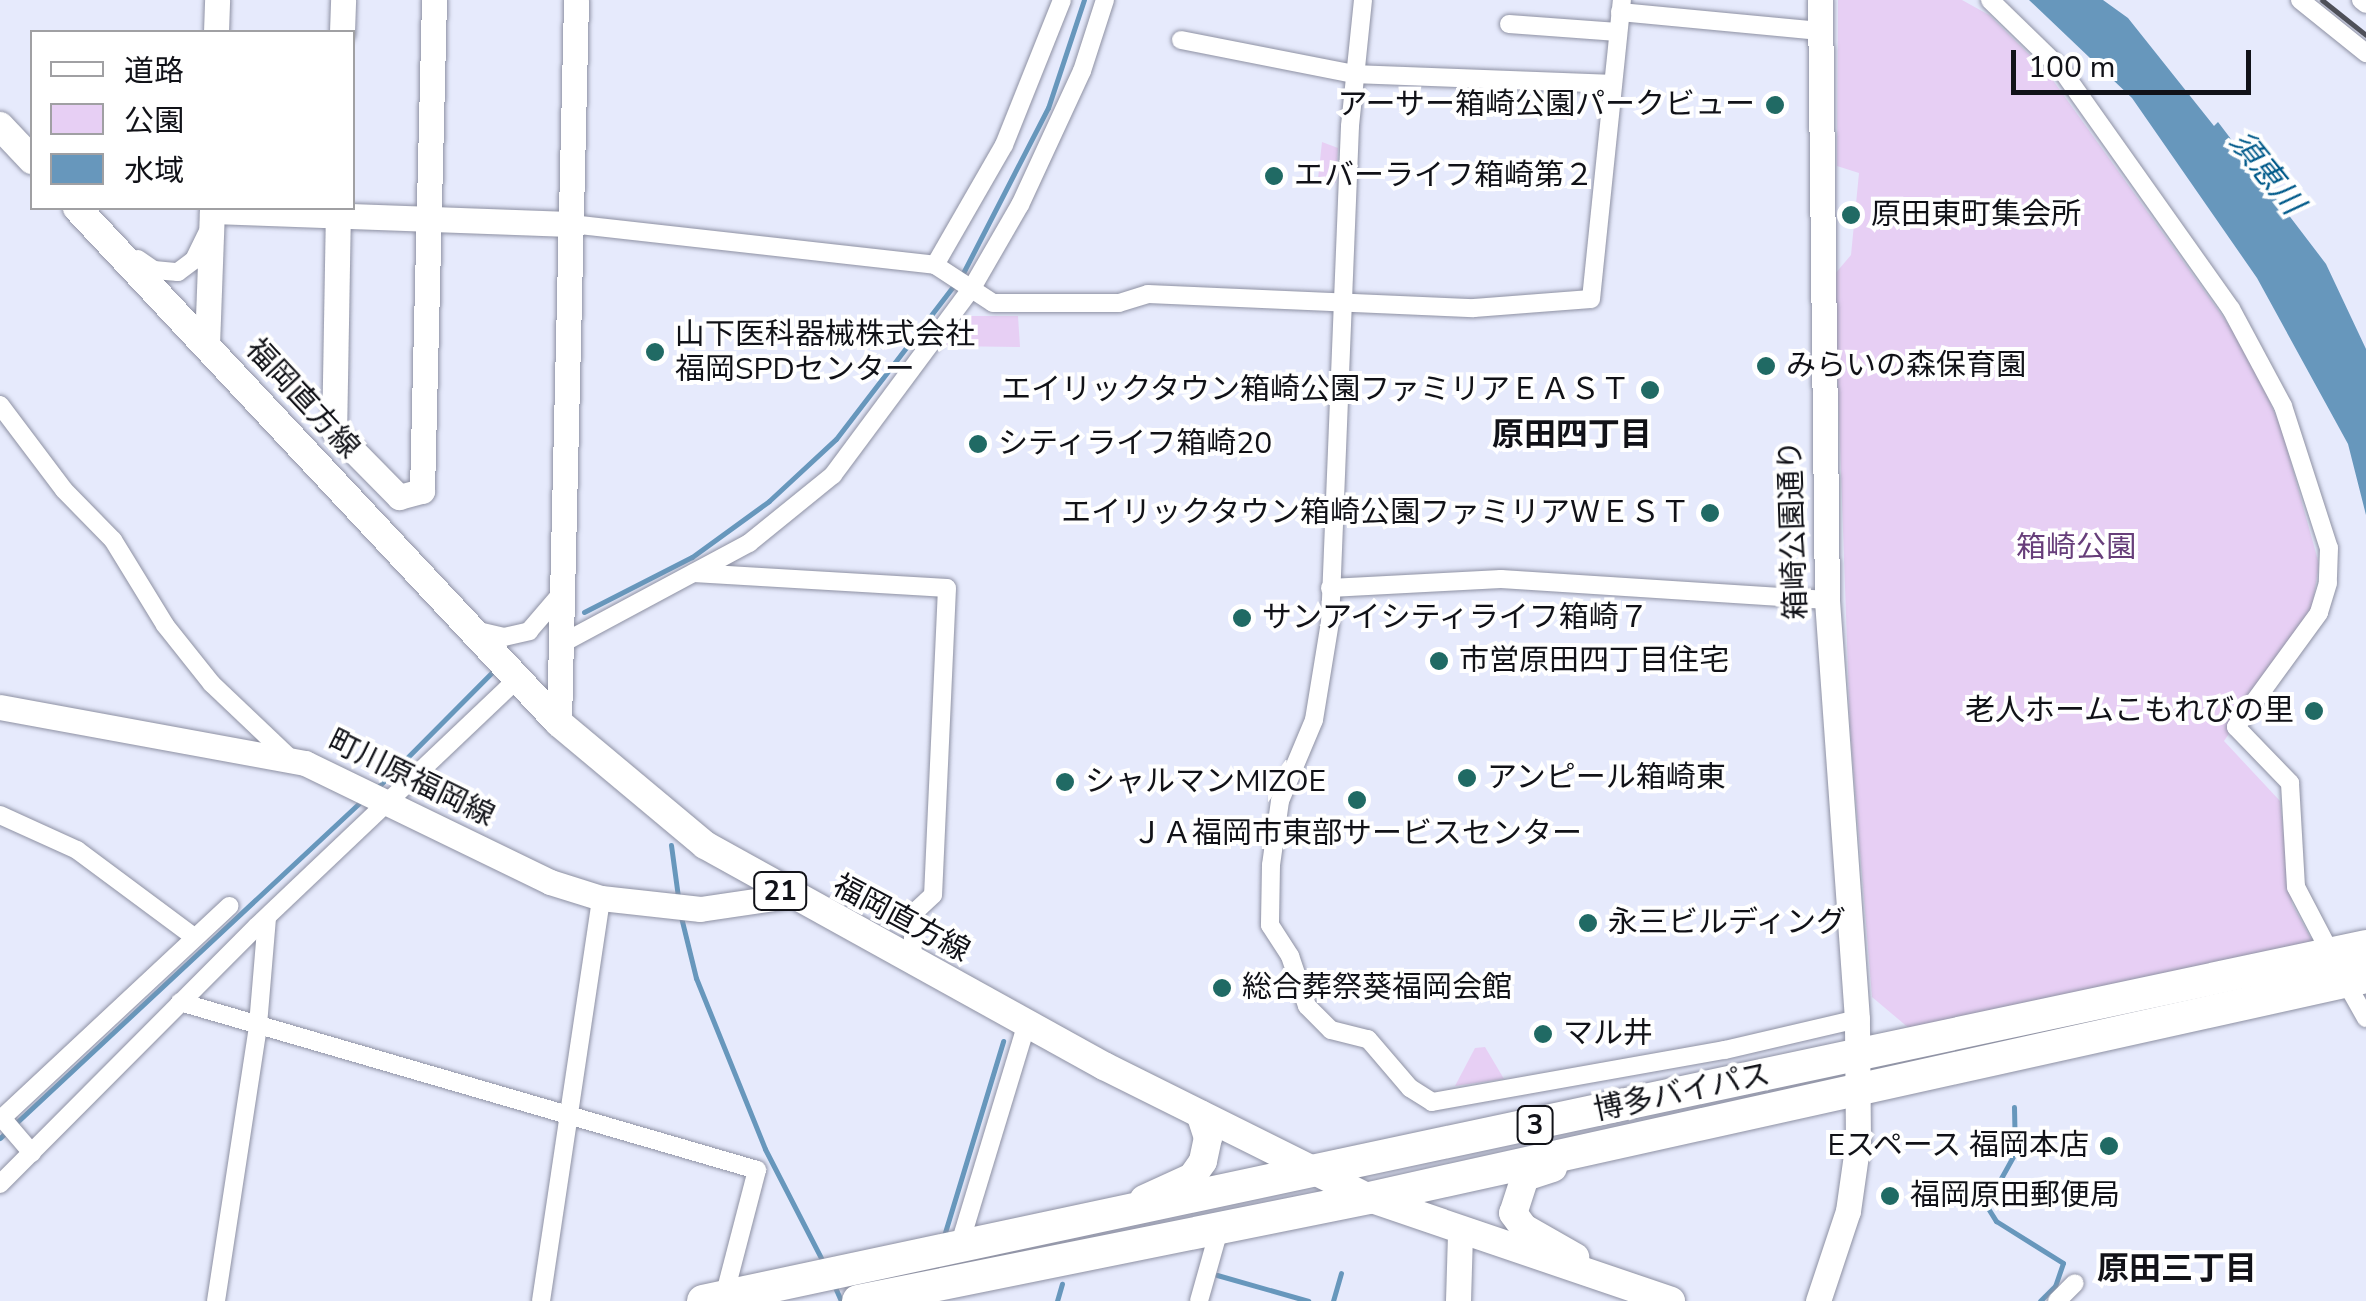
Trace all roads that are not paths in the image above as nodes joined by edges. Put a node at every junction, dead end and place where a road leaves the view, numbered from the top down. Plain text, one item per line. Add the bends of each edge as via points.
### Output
1 (217, 0) edge
2 (343, 0) edge
3 (434, 0) edge
4 (576, 0) edge
5 (1062, 0) edge
6 (1105, 0) edge
7 (1362, 0) edge
8 (1820, 0) edge
9 (1990, 0) edge
10 (2300, 0) edge
11 (1621, 6) edge
12 (1509, 24) dead end
13 (216, 30) edge
14 (342, 30) edge
15 (1820, 30) junction
16 (1618, 32) junction
17 (1180, 40) dead end
18 (2366, 53) edge
19 (1355, 74) junction
20 (1613, 84) junction
21 (0, 126) edge
22 (30, 158) edge
23 (79, 210) edge
24 (212, 210) edge
25 (212, 210) edge
26 (275, 210) edge
27 (338, 211) edge
28 (429, 216) junction
29 (571, 224) junction
30 (100, 233) junction
31 (938, 268) junction
32 (969, 286) junction
33 (1341, 304) junction
34 (207, 345) junction
35 (0, 405) edge
36 (693, 573) junction
37 (1330, 588) junction
38 (560, 595) junction
39 (1827, 600) junction
40 (474, 630) junction
41 (559, 644) junction
42 (519, 677) junction
43 (0, 706) edge
44 (559, 723) junction
45 (291, 759) junction
46 (385, 803) junction
47 (0, 815) edge
48 (788, 896) junction
49 (601, 898) junction
50 (229, 906) dead end
51 (267, 917) junction
52 (193, 936) junction
53 (2366, 946) edge
54 (912, 962) junction
55 (2347, 971) edge
56 (180, 1002) junction
57 (2366, 1018) edge
58 (1857, 1019) junction
59 (1027, 1024) junction
60 (258, 1025) junction
61 (1856, 1072) junction
62 (568, 1114) junction
63 (1200, 1114) junction
64 (1737, 1115) junction
65 (32, 1153) junction
66 (1322, 1172) junction
67 (0, 1184) edge
68 (1370, 1198) junction
69 (1102, 1219) junction
70 (1219, 1230) junction
71 (1460, 1233) junction
72 (958, 1250) junction
73 (1615, 1281) junction
74 (2075, 1283) dead end
75 (940, 1293) edge
76 (713, 1299) edge
77 (216, 1301) edge
78 (541, 1301) edge
79 (858, 1301) edge
80 (1199, 1301) edge
81 (1458, 1301) edge
82 (1671, 1301) edge
83 (1818, 1301) edge
84 (2057, 1301) edge

1 - 13 street
2 - 14 street
3 - 28 street
4 - 29 street
5 - 31 street via 1004,146
6 - 32 street via 1054,135
7 - 19 street
8 - 15 street, 箱崎公園通り
9 - 55 street via 2061,69 2231,309 2283,406 2329,548 2328,583 2319,613 2236,726 2290,783 2296,887
10 - 18 street
11 - 15 street
11 - 16 street
12 - 16 street
15 - 39 street, 箱崎公園通り
16 - 20 street
17 - 19 street
19 - 20 street
19 - 33 street
20 - 33 street via 1591,299 1474,308
21 - 22 main road
23 - 30 main road, 福岡直方線 / 21
24 - 30 street via 205,243 178,272 154,270
25 - 34 street
26 - 27 street
27 - 28 street
27 - 28 street via 334,431 399,497 422,491
28 - 29 street
29 - 31 street
29 - 38 street
30 - 34 main road, 福岡直方線 / 21
31 - 32 street
32 - 33 street via 993,303 1119,303 1148,294
32 - 36 street via 833,475 749,543
33 - 37 street
34 - 40 main road, 福岡直方線 / 21
35 - 45 street via 64,490 114,540 165,625 212,684
36 - 41 street
36 - 54 street via 947,588 933,895 914,914
37 - 39 street via 1501,579
37 - 58 street via 1314,720 1280,801 1270,898 1270,925 1319,1022 1368,1039 1410,1088 1432,1102 1725,1050
38 - 40 street via 528,631 504,637
38 - 41 street
39 - 58 street, 箱崎公園通り
40 - 42 main road, 福岡直方線 / 21
41 - 44 street
42 - 44 main road, 福岡直方線 / 21
42 - 46 street
43 - 45 street, 町川原福岡線 via 216,752
44 - 48 main road, 福岡直方線 / 21 via 660,812
45 - 46 street, 町川原福岡線
46 - 49 street, 町川原福岡線 via 550,882
46 - 51 street
47 - 52 street via 77,850
48 - 49 street, 町川原福岡線 via 700,909
48 - 54 main road, 福岡直方線 / 21
49 - 62 street
50 - 52 street
51 - 56 street
51 - 60 street
52 - 65 street via 2,1118
53 - 55 highway, 博多バイパス / 3
54 - 59 main road, 福岡直方線 / 21
55 - 57 street
55 - 61 highway, 博多バイパス / 3
56 - 60 street
56 - 65 street
58 - 61 street, 箱崎公園通り
59 - 63 main road, 福岡直方線 / 21
59 - 72 street
60 - 62 street
60 - 77 street
61 - 64 highway, 博多バイパス / 3
61 - 66 highway, 博多バイパス / 3
61 - 83 street, 箱崎公園通り via 1852,1192
62 - 76 street via 756,1170
62 - 78 street
63 - 66 main road, 福岡直方線 / 21
63 - 69 main road via 1208,1138 1192,1177
64 - 68 highway, 博多バイパス / 3
64 - 73 main road via 1524,1177 1512,1204 1517,1221
65 - 67 street
66 - 68 main road, 福岡直方線 / 21
66 - 69 highway, 博多バイパス / 3
68 - 70 highway, 博多バイパス / 3
68 - 71 main road, 福岡直方線 / 21
69 - 72 highway, 博多バイパス / 3
70 - 75 highway, 博多バイパス / 3
70 - 80 street
71 - 73 main road, 福岡直方線 / 21
71 - 81 street
72 - 76 highway, 博多バイパス / 3
73 - 82 main road, 福岡直方線 / 21
74 - 84 street
75 - 79 highway, 博多バイパス / 3

